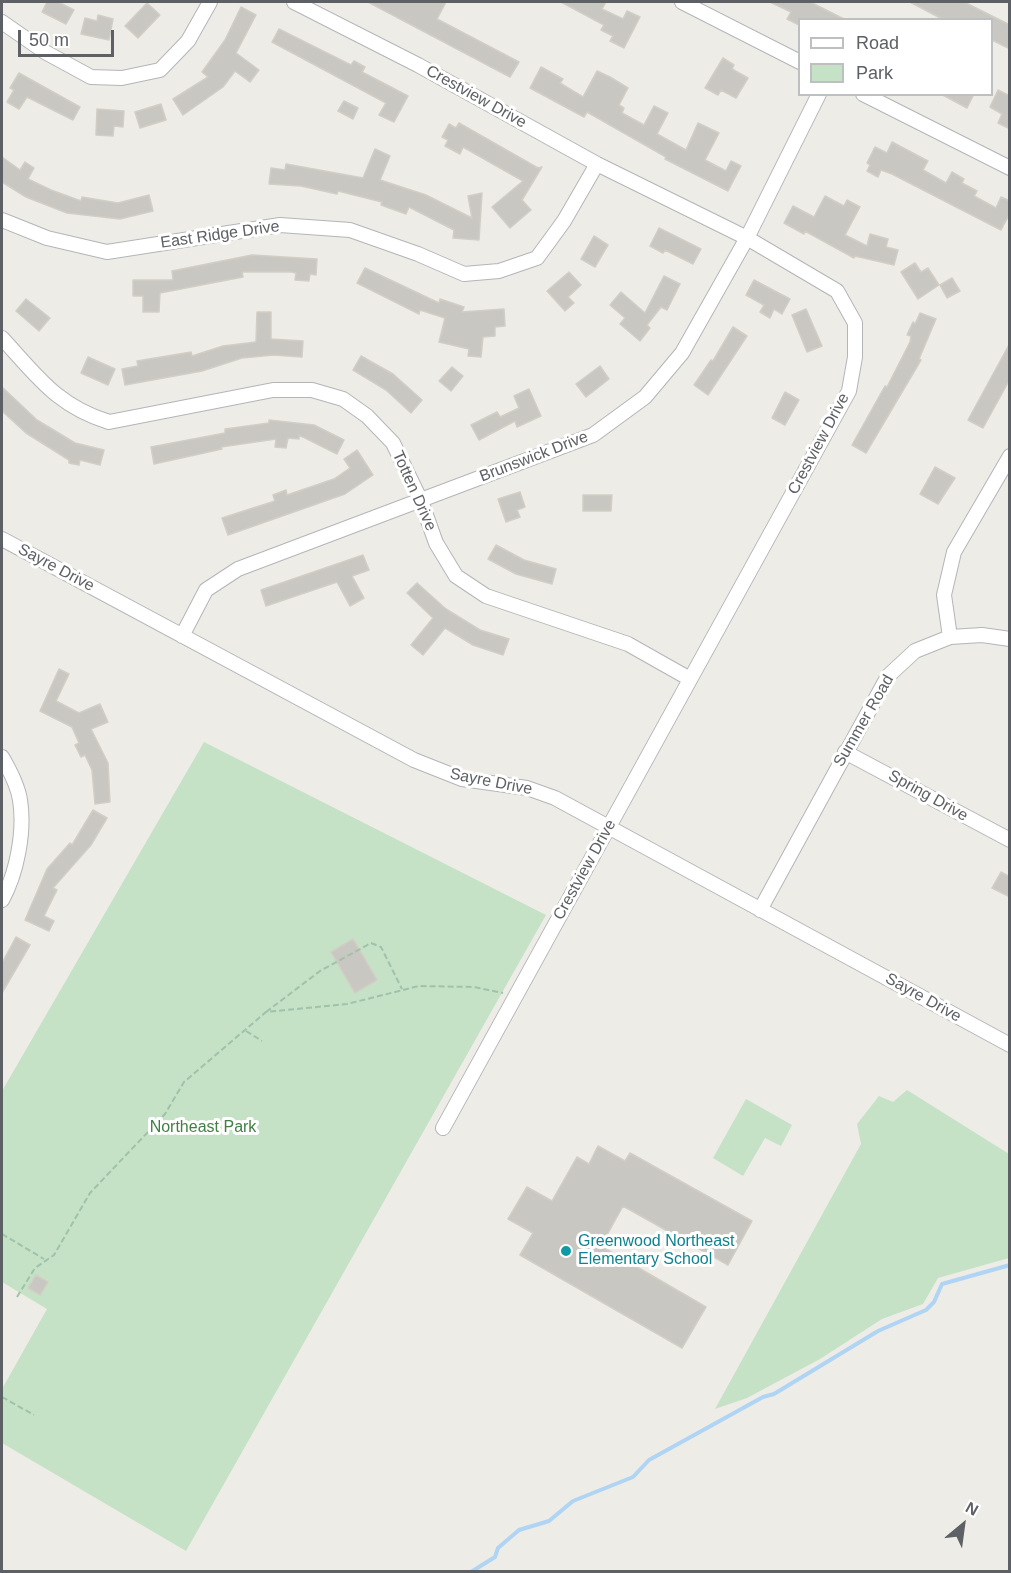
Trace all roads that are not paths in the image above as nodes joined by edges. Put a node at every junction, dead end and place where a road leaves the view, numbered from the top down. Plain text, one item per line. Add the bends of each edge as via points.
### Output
1 (210, 2) edge
2 (294, 2) edge
3 (682, 2) edge
4 (2, 22) edge
5 (798, 61) edge
6 (818, 96) edge
7 (867, 96) edge
8 (597, 164) junction
9 (1010, 168) edge
10 (2, 220) edge
11 (747, 238) junction
12 (2, 338) edge
13 (1010, 456) edge
14 (421, 501) junction
15 (2, 539) edge
16 (182, 636) junction
17 (950, 637) junction
18 (1010, 639) edge
19 (690, 679) junction
20 (845, 752) junction
21 (2, 758) edge
22 (609, 827) junction
23 (1010, 840) edge
24 (2, 900) edge
25 (760, 910) junction
26 (1010, 1045) edge
27 (443, 1128) dead end

1 - 4 street via 188,41 160,70 122,78 91,77
2 - 8 street, Crestview Drive
3 - 5 street
6 - 11 street, Brunswick Drive
7 - 9 street
8 - 10 street, East Ridge Drive via 537,258 499,271 464,274 350,230 280,225 107,252 47,238
8 - 11 street, Crestview Drive
11 - 14 street, Brunswick Drive via 681,353 645,398 593,435
11 - 19 street, Crestview Drive via 837,291 855,323 855,357 849,391
12 - 14 street, Totten Drive via 59,399 83,414 108,422 273,390 312,390 343,399 367,416 393,443
13 - 17 street via 954,552 944,595
14 - 16 street, Brunswick Drive via 238,569 206,590
14 - 19 street, Totten Drive via 436,543 456,576 486,597 628,644
15 - 16 street, Sayre Drive
16 - 22 street, Sayre Drive via 436,770 462,779 539,791
17 - 18 street, Summer Road via 982,635
17 - 20 street, Summer Road via 915,651 888,676
19 - 22 street, Crestview Drive
20 - 23 street, Spring Drive
20 - 25 street, Summer Road
21 - 24 street via 20,799 21,833
22 - 25 street, Sayre Drive
22 - 27 street, Crestview Drive
25 - 26 street, Sayre Drive

